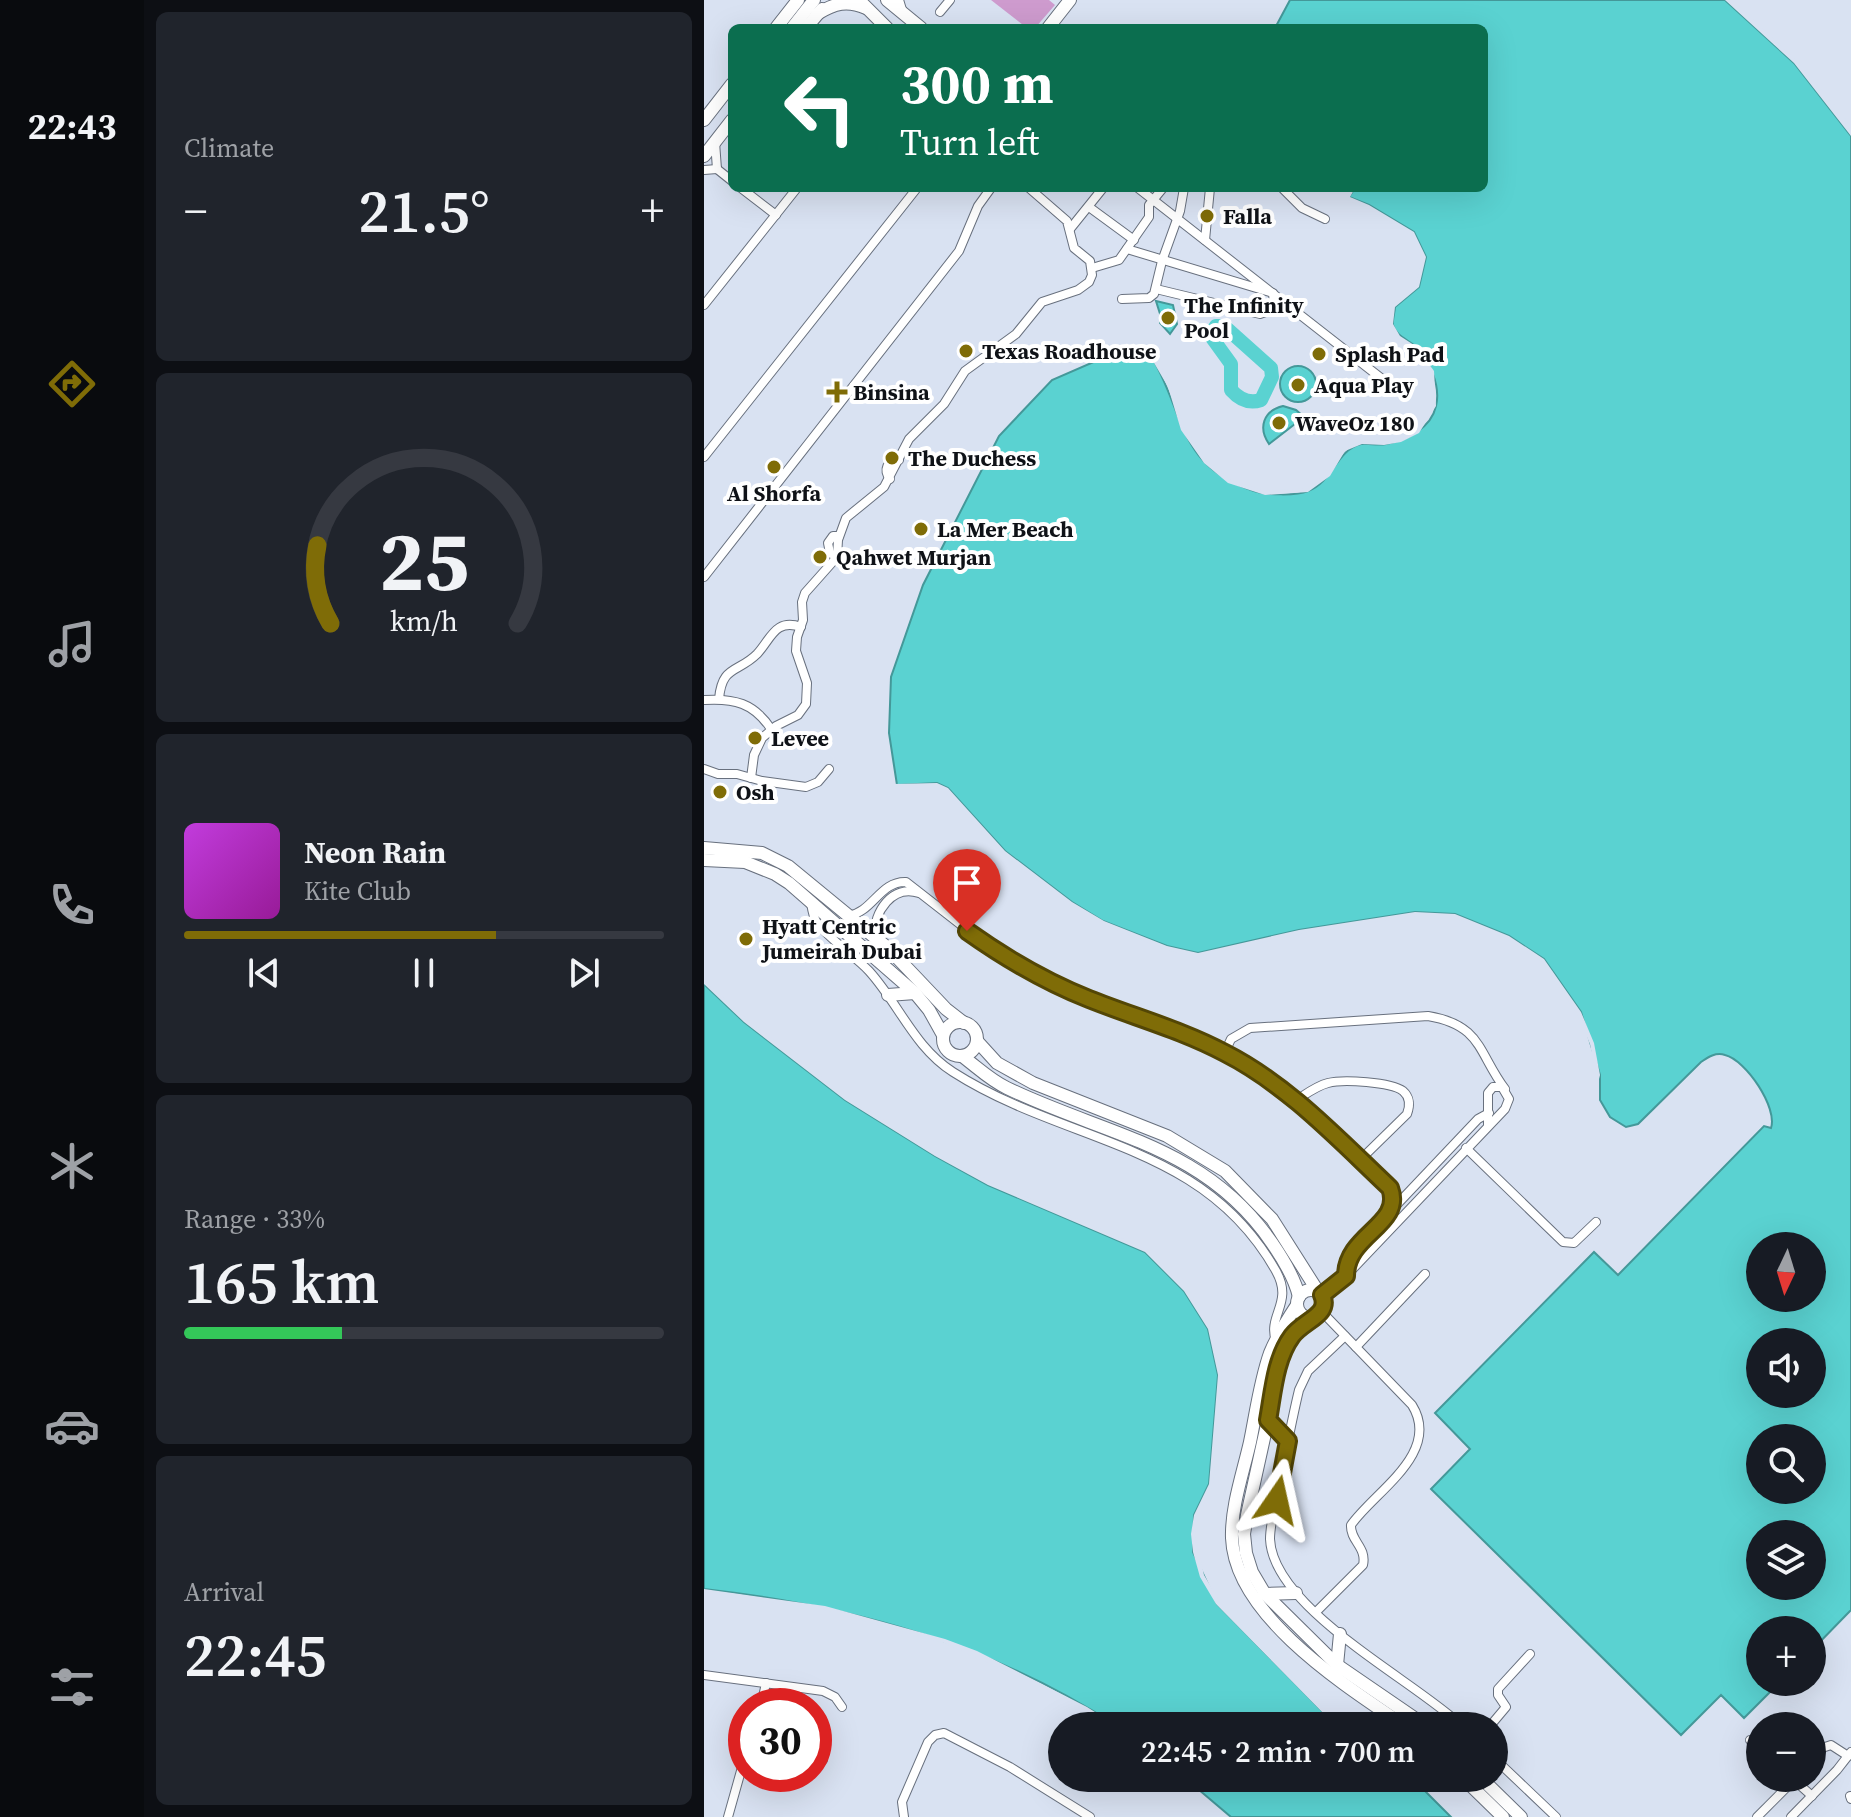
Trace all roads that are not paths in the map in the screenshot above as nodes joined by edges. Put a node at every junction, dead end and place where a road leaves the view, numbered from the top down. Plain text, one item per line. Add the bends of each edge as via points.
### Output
1 (798, 0) edge
2 (814, 0) edge
3 (828, 0) edge
4 (887, 0) edge
5 (950, 0) edge
6 (1070, 0) edge
7 (863, 4) edge
8 (898, 5) edge
9 (940, 12) dead end
10 (817, 14) junction
11 (779, 24) edge
12 (795, 24) edge
13 (809, 24) edge
14 (883, 24) edge
15 (917, 24) edge
16 (1051, 24) edge
17 (728, 89) edge
18 (704, 120) edge
19 (728, 125) edge
20 (715, 142) junction
21 (704, 156) edge
22 (717, 169) junction
23 (704, 170) edge
24 (728, 178) edge
25 (746, 192) edge
26 (794, 192) edge
27 (914, 192) edge
28 (988, 192) edge
29 (1034, 192) edge
30 (1100, 192) edge
31 (1143, 192) edge
32 (1160, 192) edge
33 (1184, 192) edge
34 (1210, 192) edge
35 (1286, 192) edge
36 (1153, 200) junction
37 (1089, 207) junction
38 (776, 215) junction
39 (1177, 218) junction
40 (1325, 219) dead end
41 (1070, 229) junction
42 (1134, 240) junction
43 (1205, 240) junction
44 (1127, 249) junction
45 (1162, 261) junction
46 (1092, 268) junction
47 (1156, 289) junction
48 (1273, 293) junction
49 (1122, 299) dead end
50 (704, 305) edge
51 (1386, 382) dead end
52 (704, 457) edge
53 (704, 577) edge
54 (801, 627) junction
55 (719, 699) junction
56 (704, 700) edge
57 (771, 729) junction
58 (704, 769) edge
59 (829, 769) dead end
60 (751, 778) junction
61 (704, 848) edge
62 (704, 860) edge
63 (922, 894) junction
64 (811, 902) junction
65 (848, 916) junction
66 (874, 937) junction
67 (915, 993) junction
68 (888, 995) junction
69 (964, 1023) junction
70 (943, 1035) junction
71 (977, 1041) junction
72 (1225, 1052) junction
73 (962, 1056) junction
74 (1491, 1067) junction
75 (1505, 1089) junction
76 (1488, 1091) junction
77 (1295, 1101) junction
78 (1489, 1113) junction
79 (1093, 1125) junction
80 (1488, 1125) junction
81 (1076, 1131) junction
82 (1466, 1148) junction
83 (1360, 1160) junction
84 (1390, 1188) junction
85 (1412, 1188) junction
86 (1391, 1211) junction
87 (1596, 1222) dead end
88 (1425, 1274) dead end
89 (1346, 1276) junction
90 (1320, 1294) junction
91 (1298, 1301) junction
92 (1317, 1315) junction
93 (1345, 1336) junction
94 (1276, 1341) junction
95 (1356, 1347) junction
96 (1268, 1420) junction
97 (1288, 1441) junction
98 (1296, 1593) junction
99 (1265, 1594) junction
100 (1316, 1612) junction
101 (1340, 1634) junction
102 (1530, 1654) dead end
103 (1337, 1665) junction
104 (704, 1675) edge
105 (766, 1683) junction
106 (765, 1688) edge
107 (842, 1707) dead end
108 (1383, 1712) edge
109 (1406, 1712) edge
110 (1447, 1712) edge
111 (1502, 1712) edge
112 (1826, 1746) edge
113 (1850, 1754) edge
114 (1508, 1771) edge
115 (735, 1792) edge
116 (1477, 1792) edge
117 (1496, 1792) edge
118 (1781, 1792) edge
119 (1808, 1792) edge
120 (1812, 1796) junction
121 (728, 1817) edge
122 (907, 1817) edge
123 (1090, 1817) edge
124 (1503, 1817) edge
125 (1521, 1817) edge
126 (1556, 1817) edge
127 (1757, 1817) edge
128 (1791, 1817) edge

1 - 11 street
2 - 12 street
3 - 10 street
4 - 8 street
5 - 9 street
6 - 16 street
7 - 10 street via 843,2
7 - 14 street
8 - 15 street
10 - 13 street
17 - 18 street
19 - 20 street
20 - 21 street
20 - 22 street
22 - 23 street
22 - 24 street
25 - 38 street
26 - 38 street
27 - 52 street
28 - 53 street via 959,251
29 - 41 street
30 - 37 street
31 - 36 street
32 - 36 street
33 - 39 street
34 - 43 street
35 - 40 street via 1302,208
36 - 39 street
36 - 42 street
37 - 41 street
37 - 42 street
38 - 50 street
39 - 43 street
39 - 45 street
41 - 46 street via 1074,248
42 - 44 street
43 - 48 street
44 - 45 street
44 - 46 street via 1115,262
45 - 47 street
45 - 48 street
46 - 54 street via 1084,287 1042,302 1016,334 965,371 944,404 913,433 890,479 844,521 837,557 805,593
47 - 48 street via 1260,314 1271,310
47 - 49 street via 1149,298
48 - 51 street
54 - 55 street via 775,629 755,656 725,676
54 - 57 street via 796,651 808,697 798,715
55 - 56 street
55 - 57 street via 748,705
57 - 60 street via 757,746
58 - 60 street
59 - 60 street via 806,787
61 - 65 street via 768,855
62 - 64 street via 761,867
63 - 65 street via 906,882 893,883 864,911
63 - 66 street via 908,890 893,896 876,918
63 - 72 street via 983,942 1050,982
64 - 67 street
64 - 68 street via 818,923
65 - 66 street
66 - 69 street
67 - 68 street
67 - 70 street
68 - 81 street via 916,1039 943,1065 1016,1106
69 - 70 street via 951,1025
69 - 71 street via 974,1030
70 - 73 street via 947,1050
71 - 73 street
71 - 90 street via 997,1063 1033,1083 1167,1136 1218,1166 1272,1219
72 - 74 street via 1231,1039 1250,1028 1428,1016 1467,1032
72 - 77 street
73 - 79 street via 1005,1087
74 - 75 street
74 - 76 street
75 - 76 street via 1496,1086
75 - 80 street via 1507,1106
76 - 78 street
77 - 83 street
77 - 83 street via 1317,1087 1342,1081 1404,1092 1407,1114
78 - 80 street
78 - 85 street
79 - 81 street
79 - 91 street via 1172,1155 1230,1196 1273,1245 1295,1284
80 - 82 street
81 - 94 street via 1165,1164 1206,1190 1237,1219 1281,1281
82 - 87 street via 1566,1243 1574,1243
82 - 89 street
83 - 84 street
84 - 85 street
84 - 86 street
85 - 86 street
86 - 89 street via 1350,1254
88 - 95 street
89 - 90 street
90 - 91 street via 1308,1290
90 - 92 street via 1325,1302
91 - 92 street via 1302,1314
91 - 94 street
92 - 93 street
92 - 96 street via 1294,1334 1283,1353
93 - 95 street
93 - 97 street via 1304,1377
94 - 108 street via 1233,1522 1238,1570 1260,1607 1313,1660
95 - 100 street via 1412,1405 1419,1431 1404,1468 1351,1525 1363,1551 1363,1565
96 - 97 street
96 - 99 street via 1244,1534 1252,1572
97 - 98 street via 1270,1537 1278,1568
98 - 99 street
98 - 100 street
99 - 103 street
100 - 101 street
101 - 103 street
101 - 110 street
102 - 111 street via 1498,1689 1506,1707
103 - 109 street
104 - 105 street
105 - 106 street
105 - 107 street via 827,1692
112 - 113 street
113 - 120 street
114 - 126 street
115 - 121 street
116 - 124 street
117 - 125 street
118 - 127 street
119 - 120 street
120 - 128 street
122 - 123 street via 906,1794 926,1746 939,1733 1023,1774

